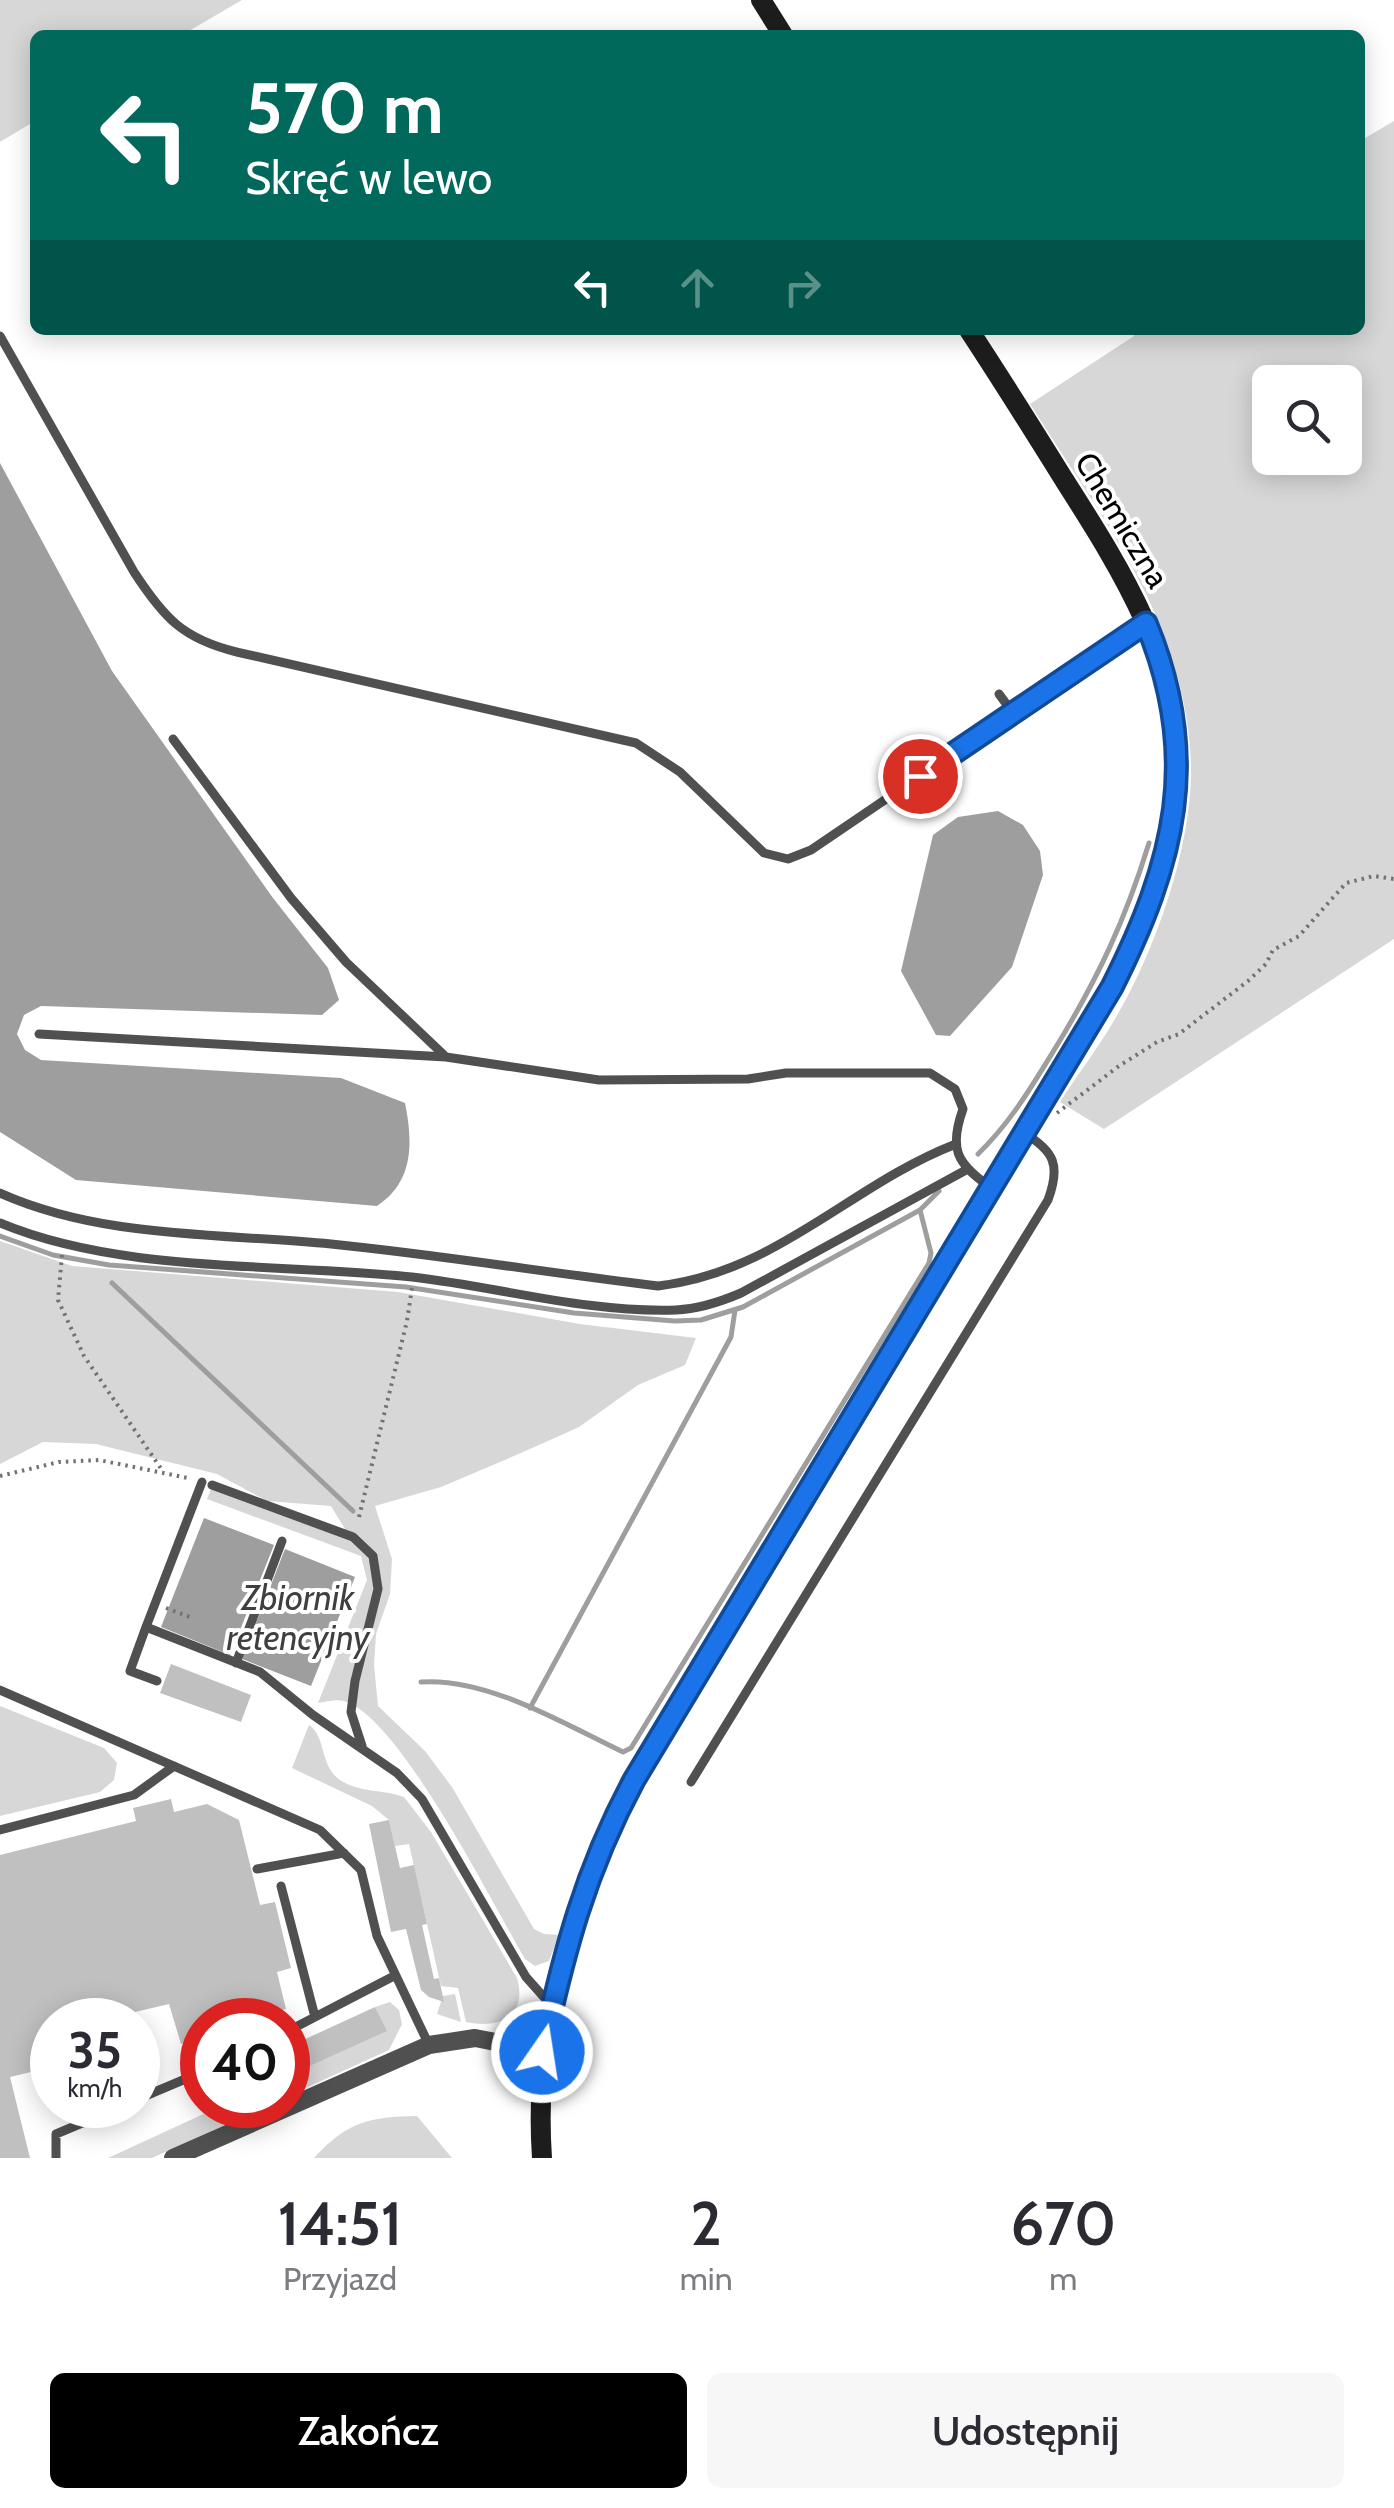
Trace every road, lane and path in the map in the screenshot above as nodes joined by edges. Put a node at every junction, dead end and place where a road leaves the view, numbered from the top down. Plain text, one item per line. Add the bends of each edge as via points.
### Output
1 (761, 0) edge
2 (780, 30) edge
3 (972, 335) edge
4 (0, 336) edge
5 (1146, 623) junction
6 (1000, 694) dead end
7 (1013, 713) junction
8 (173, 739) dead end
9 (1394, 879) edge
10 (38, 1034) dead end
11 (446, 1058) junction
12 (1026, 1129) junction
13 (956, 1144) junction
14 (966, 1170) junction
15 (991, 1188) junction
16 (0, 1193) edge
17 (0, 1223) edge
18 (64, 1245) junction
19 (411, 1291) dead end
20 (162, 1470) junction
21 (0, 1476) edge
22 (207, 1484) junction
23 (359, 1517) dead end
24 (282, 1541) dead end
25 (155, 1604) junction
26 (190, 1617) dead end
27 (146, 1628) junction
28 (236, 1663) junction
29 (157, 1680) dead end
30 (0, 1690) edge
31 (363, 1749) junction
32 (174, 1766) junction
33 (690, 1782) dead end
34 (0, 1830) edge
35 (344, 1853) junction
36 (257, 1869) dead end
37 (281, 1886) dead end
38 (394, 1976) junction
39 (552, 2006) junction
40 (314, 2017) junction
41 (310, 2019) edge
42 (429, 2045) junction
43 (542, 2052) junction
44 (70, 2128) edge
45 (56, 2158) edge
46 (173, 2158) edge
47 (542, 2158) edge

1 - 2 street
3 - 5 street, Chemiczna via 1116,561
4 - 7 lane via 134,572 186,634 226,650 636,743 680,772 754,845 777,858 811,850
5 - 7 lane
5 - 12 street, Chemiczna via 1177,741 1173,821 1130,952
6 - 7 lane
8 - 11 lane via 313,924
9 - 12 path via 1346,883 1248,981 1065,1110
10 - 11 lane
11 - 13 lane via 599,1080 930,1073 955,1090 963,1109
12 - 15 street, Chemiczna
12 - 33 lane via 1054,1164 1048,1200
13 - 14 lane
13 - 16 lane via 730,1270 658,1286 416,1252 111,1226
14 - 15 lane
14 - 18 lane via 741,1292 676,1310
15 - 39 street, Chemiczna via 645,1758 584,1887
17 - 18 lane
18 - 20 path via 58,1300 84,1356
19 - 23 path
20 - 21 path via 99,1460
20 - 22 path
22 - 25 lane
22 - 31 lane via 352,1537 373,1556 378,1589 351,1712
24 - 28 lane
25 - 26 path
25 - 27 lane
27 - 28 lane
27 - 29 lane via 130,1671
28 - 31 lane via 260,1672
30 - 32 lane
31 - 39 lane via 422,1799 526,1977
32 - 34 lane via 134,1794
32 - 35 lane via 320,1830
35 - 36 lane
35 - 38 lane via 361,1870
37 - 40 lane
38 - 40 lane
38 - 42 lane
39 - 43 street, Chemiczna
40 - 41 lane
42 - 43 street via 475,2038
42 - 46 street
43 - 47 street, Chemiczna
44 - 45 lane via 56,2134

